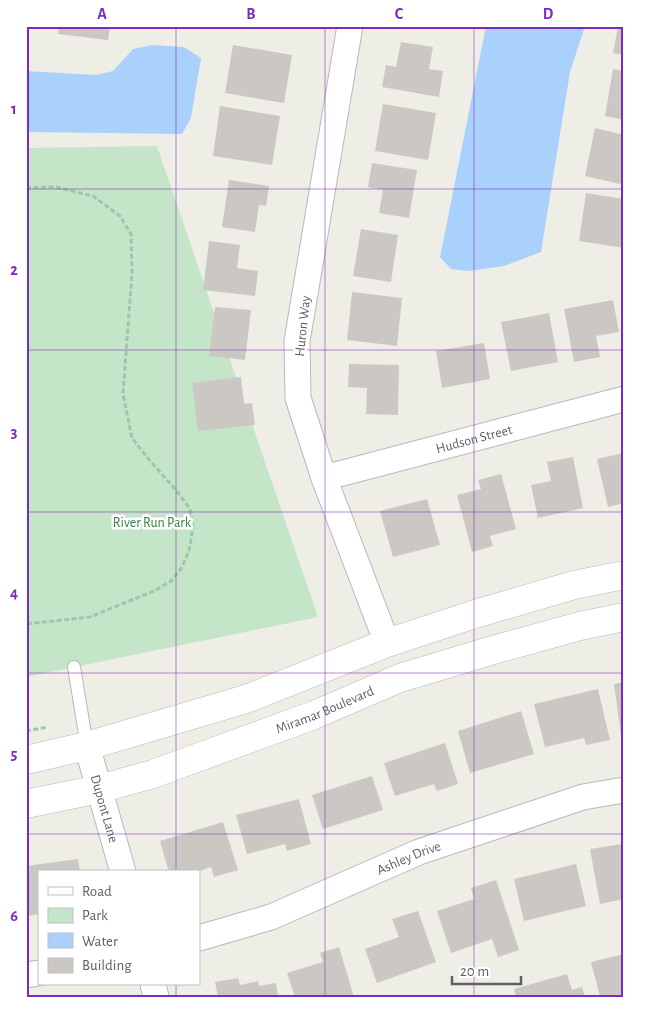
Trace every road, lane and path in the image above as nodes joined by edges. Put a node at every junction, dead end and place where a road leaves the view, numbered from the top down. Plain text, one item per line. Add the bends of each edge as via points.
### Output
1 (350, 26) edge
2 (26, 188) edge
3 (624, 399) edge
4 (324, 478) junction
5 (624, 575) edge
6 (624, 617) edge
7 (26, 624) edge
8 (387, 643) junction
9 (74, 667) dead end
10 (87, 746) junction
11 (26, 760) edge
12 (99, 789) junction
13 (624, 790) edge
14 (26, 804) edge
15 (122, 870) edge
16 (200, 938) edge

1 - 4 street, Huron Way via 297,341 298,398
2 - 7 path via 56,187 93,196 120,216 131,234 132,273 123,394 132,438 190,509 192,527 189,551 181,569 171,581 154,591 90,617
3 - 4 street, Hudson Street
4 - 8 street, Huron Way
5 - 8 street via 574,585
6 - 12 street, Miramar Boulevard via 502,647 400,678 314,715 153,774
8 - 10 street via 246,699
9 - 10 lane
10 - 11 street
10 - 12 street, Dupont Lane
12 - 14 street, Miramar Boulevard
12 - 15 street, Dupont Lane
13 - 16 street, Ashley Drive via 583,797 419,852 271,917

